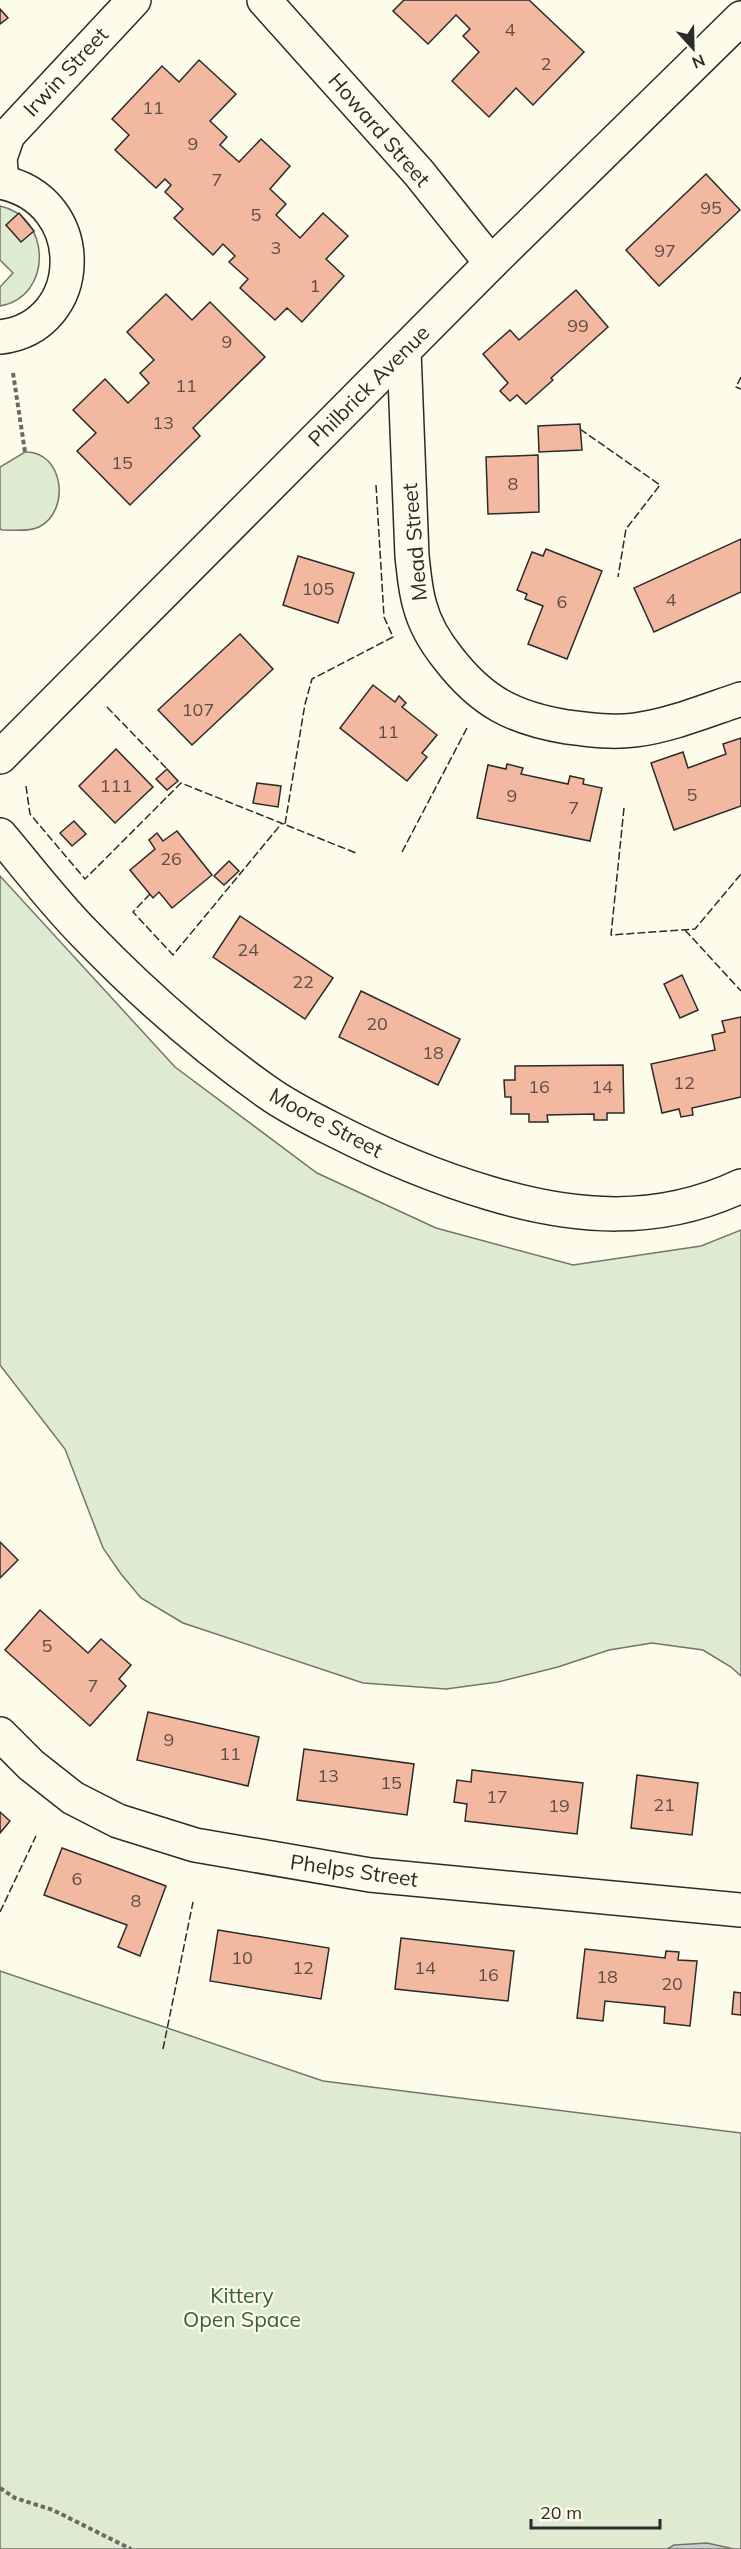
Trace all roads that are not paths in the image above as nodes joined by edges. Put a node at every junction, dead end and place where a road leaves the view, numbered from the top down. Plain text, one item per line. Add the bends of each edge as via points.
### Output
1 (134, 0) edge
2 (264, 0) edge
3 (741, 18) edge
4 (1, 182) edge
5 (491, 263) junction
6 (4, 337) edge
7 (404, 351) junction
8 (741, 699) edge
9 (0, 757) edge
10 (0, 835) edge
11 (741, 1186) edge
12 (0, 1734) edge
13 (741, 1910) edge

1 - 4 street, Irwin Street via 8,135 0,158
2 - 5 street, Howard Street via 419,173
3 - 5 street, Philbrick Avenue
4 - 6 street, Irwin Street via 21,188 53,213 63,233 68,259 63,287 47,313 29,328
5 - 7 street, Philbrick Avenue
7 - 8 street, Mead Street via 412,556 420,608 447,658 476,691 510,711 548,723 618,732 639,730
7 - 9 street, Philbrick Avenue
10 - 11 street, Moore Street via 130,980 212,1050 268,1093 378,1152 436,1177 518,1202 597,1215 669,1210
12 - 13 street, Phelps Street via 73,1798 118,1821 195,1845 370,1875

